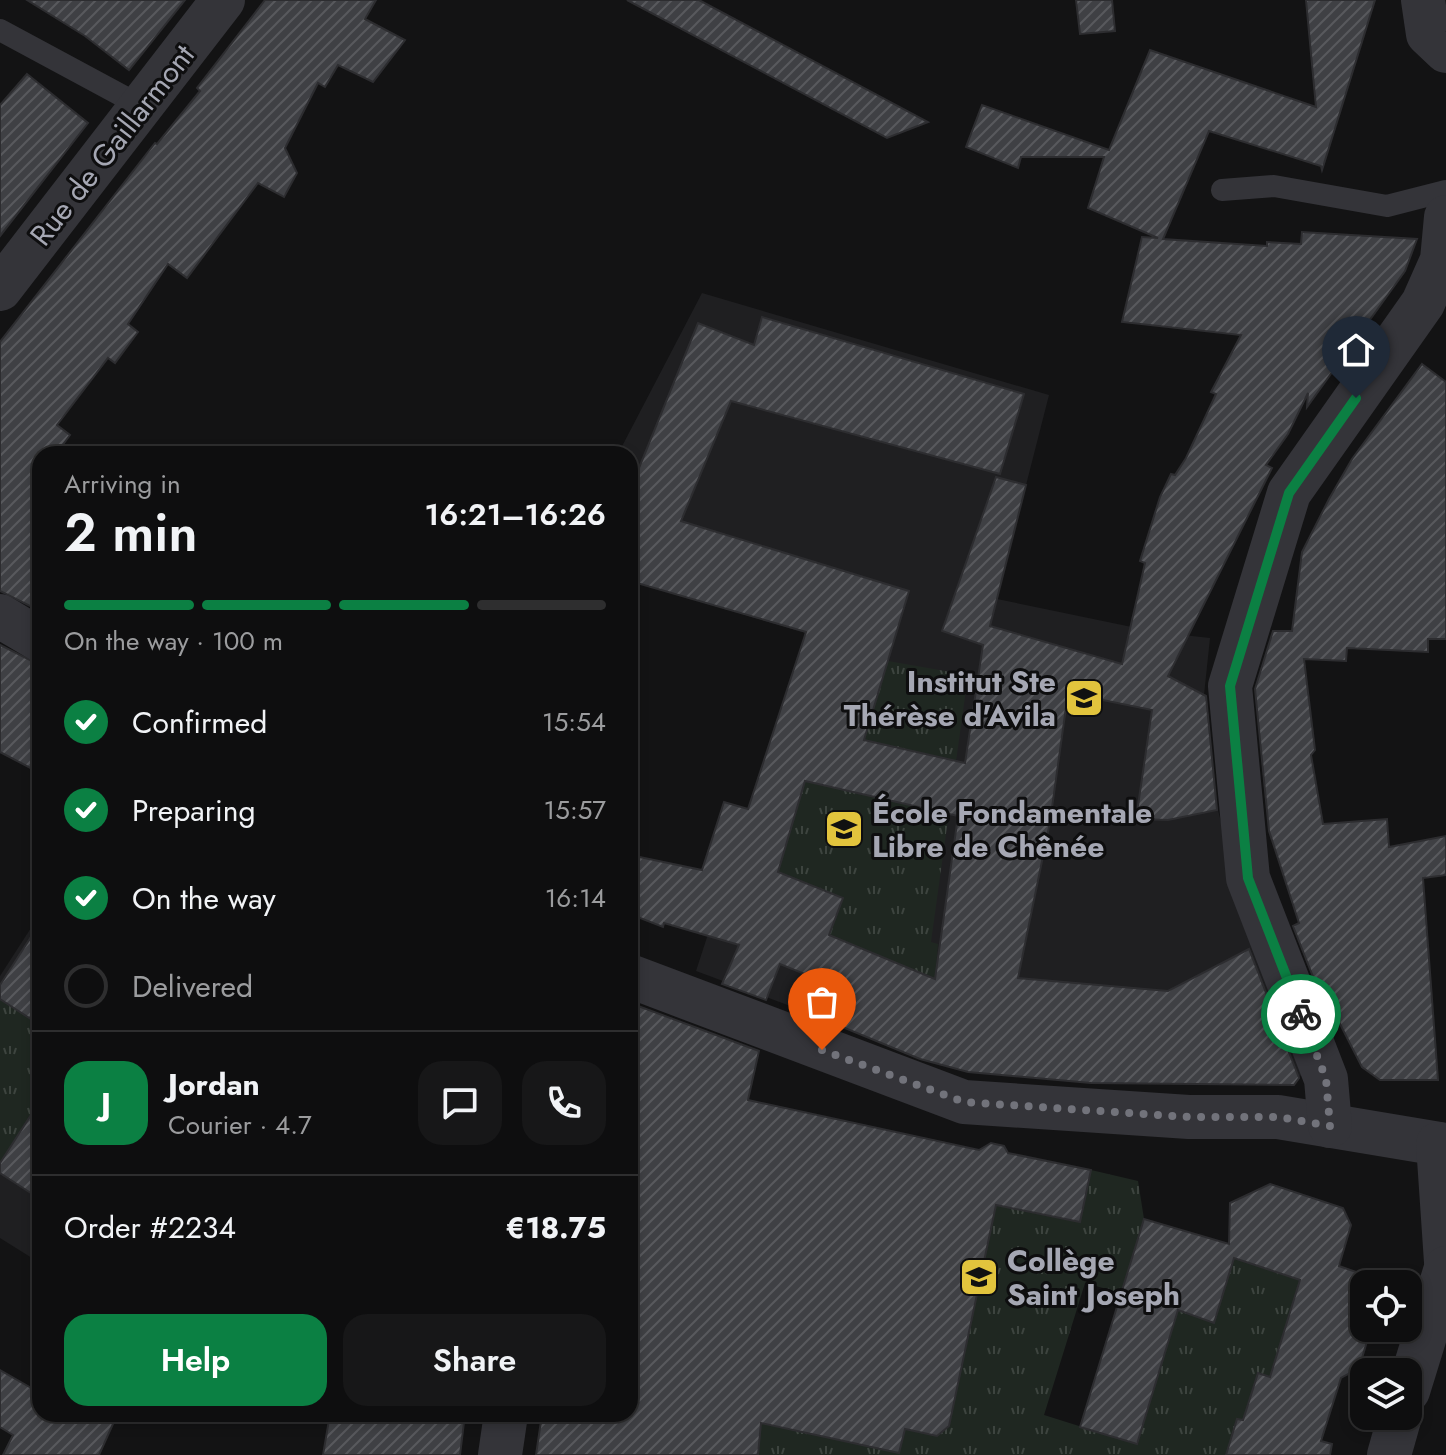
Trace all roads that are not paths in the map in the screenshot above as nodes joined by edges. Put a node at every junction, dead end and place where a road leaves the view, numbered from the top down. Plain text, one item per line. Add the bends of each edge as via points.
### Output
1 (223, 0) edge
2 (1423, 0) edge
3 (0, 30) edge
4 (1446, 51) edge
5 (143, 107) junction
6 (1222, 190) dead end
7 (1446, 191) edge
8 (1446, 217) edge
9 (0, 289) edge
10 (0, 616) edge
11 (32, 635) edge
12 (638, 979) edge
13 (1330, 1126) junction
14 (1442, 1145) edge
15 (1446, 1265) edge
16 (1418, 1358) edge
17 (505, 1422) edge
18 (1396, 1430) edge
19 (500, 1455) edge
20 (1389, 1455) edge

1 - 5 street, Rue de Gaillarmont
2 - 4 street via 1428,34
3 - 5 lane
5 - 9 street, Rue de Gaillarmont
6 - 7 lane via 1274,186 1387,206
8 - 13 street via 1442,260 1423,303 1289,493 1230,686 1248,878 1326,1079
10 - 11 street
12 - 13 street via 964,1102 1189,1117 1278,1117
13 - 14 street
14 - 15 street
15 - 16 street
17 - 19 street
18 - 20 street

